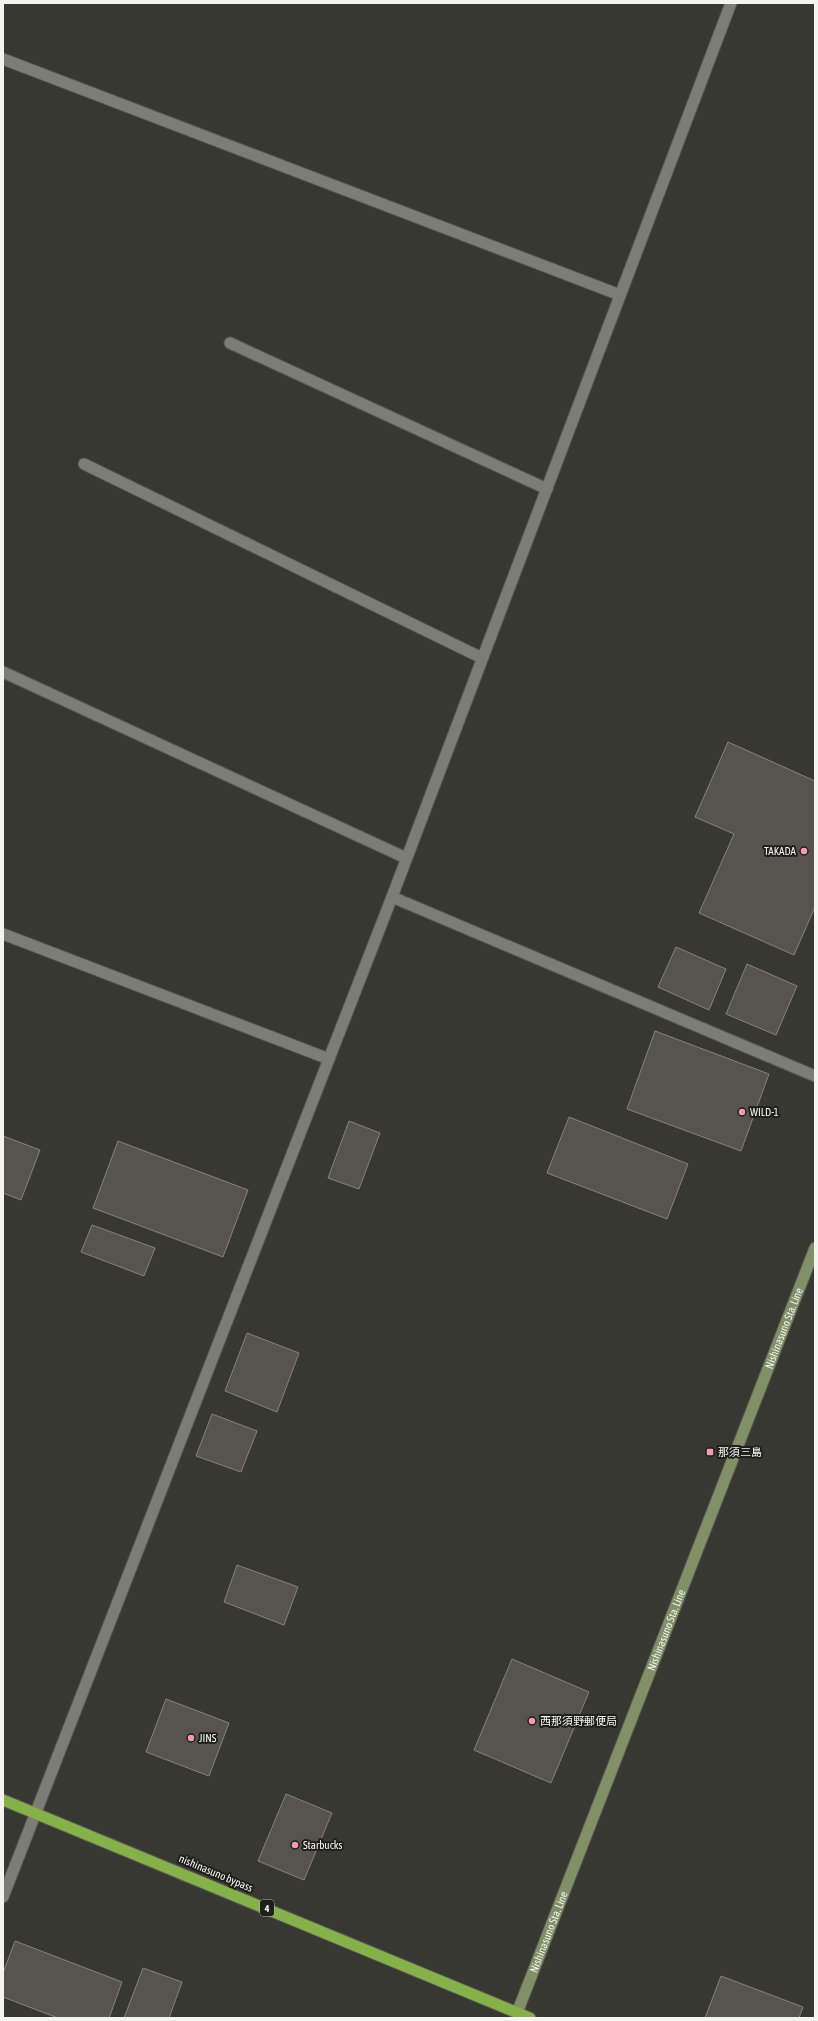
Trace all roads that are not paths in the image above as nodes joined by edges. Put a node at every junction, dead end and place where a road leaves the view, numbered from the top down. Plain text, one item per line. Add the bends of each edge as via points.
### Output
1 (731, 3) edge
2 (3, 59) edge
3 (620, 295) junction
4 (230, 344) dead end
5 (84, 464) dead end
6 (547, 489) junction
7 (482, 658) junction
8 (3, 672) edge
9 (406, 858) junction
10 (392, 897) junction
11 (3, 934) edge
12 (329, 1059) junction
13 (815, 1076) edge
14 (815, 1248) edge
15 (3, 1800) edge
16 (36, 1812) junction
17 (3, 1897) edge
18 (517, 2013) junction
19 (530, 2018) edge

1 - 3 street
2 - 3 street
3 - 6 street
4 - 6 street
5 - 7 street
6 - 7 street
7 - 9 street
8 - 9 street
9 - 10 street
10 - 12 street
10 - 13 street
11 - 12 street
12 - 16 street
14 - 18 main road, Nishinasuno Sta. Line
15 - 16 highway, nishinasuno bypass / 4
16 - 17 street
16 - 18 highway, nishinasuno bypass / 4
18 - 19 highway, nishinasuno bypass / 4

